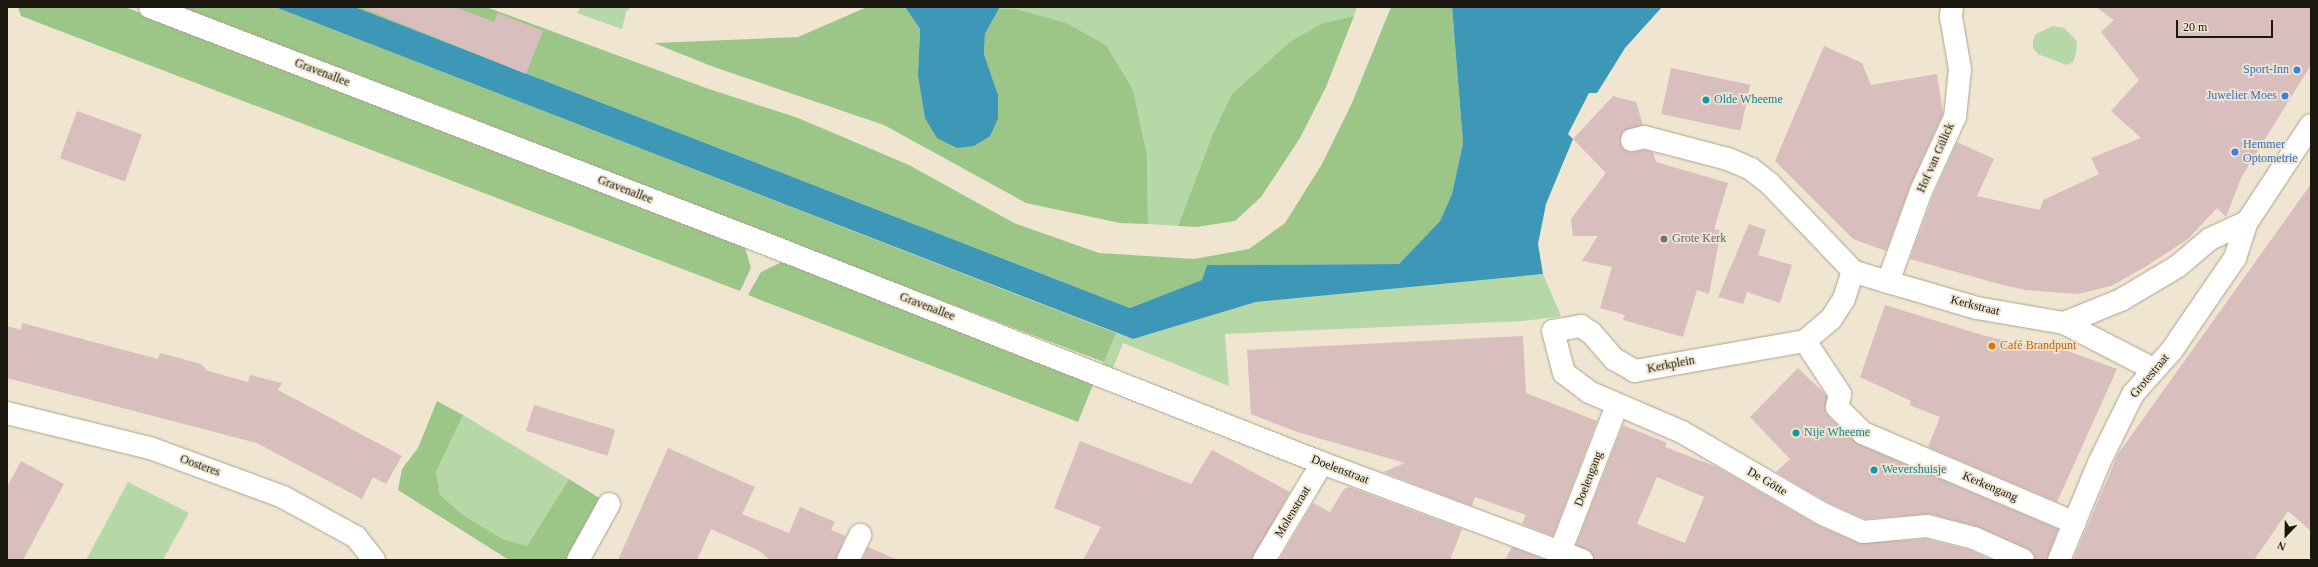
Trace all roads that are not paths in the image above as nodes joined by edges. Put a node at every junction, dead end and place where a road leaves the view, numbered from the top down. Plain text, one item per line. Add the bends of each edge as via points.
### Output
1 (150, 7) edge
2 (1952, 7) edge
3 (2311, 125) edge
4 (1632, 140) dead end
5 (2247, 222) junction
6 (1853, 271) junction
7 (1888, 282) junction
8 (2064, 323) junction
9 (1553, 331) joint
10 (1805, 341) junction
11 (2153, 369) junction
12 (1099, 375) joint
13 (1617, 406) junction
14 (7, 413) edge
15 (1322, 463) junction
16 (609, 504) dead end
17 (2075, 523) junction
18 (860, 535) dead end
19 (1560, 552) junction
20 (374, 560) edge
21 (578, 560) edge
22 (848, 560) edge
23 (1264, 560) edge
24 (1582, 560) edge
25 (2023, 560) edge
26 (2059, 560) edge

1 - 12 street, Gravenallee
2 - 7 street, Hof van Gülick via 1951,17 1960,69 1955,117 1921,191
3 - 5 street, Grotestraat
4 - 6 street via 1644,137 1728,159 1751,170 1770,184
5 - 8 street via 2210,239 2152,283 2121,300
5 - 11 street, Grotestraat via 2235,258 2172,350
6 - 7 street
6 - 10 street, Kerkplein via 1844,299 1832,319
7 - 8 street, Kerkstraat via 1977,308
8 - 11 street, Kerkstraat
9 - 10 street, Kerkplein via 1581,326 1591,333 1614,359 1635,371
9 - 13 street, De Götte via 1564,373 1589,392
10 - 17 street, Kerkengang via 1840,394 1837,407 1863,433
11 - 17 street, Grotestraat via 2122,413
12 - 15 street, Doelenstraat
13 - 19 street, Doelengang
13 - 25 street, De Götte via 1682,432 1769,484 1863,532 1927,526 1974,538
14 - 20 street, Oosteres via 150,448 283,497 356,537
15 - 19 street, Doelenstraat
15 - 23 street, Molenstraat
16 - 21 street
17 - 26 street, Grotestraat
18 - 22 street
19 - 24 street, Doelenstraat

